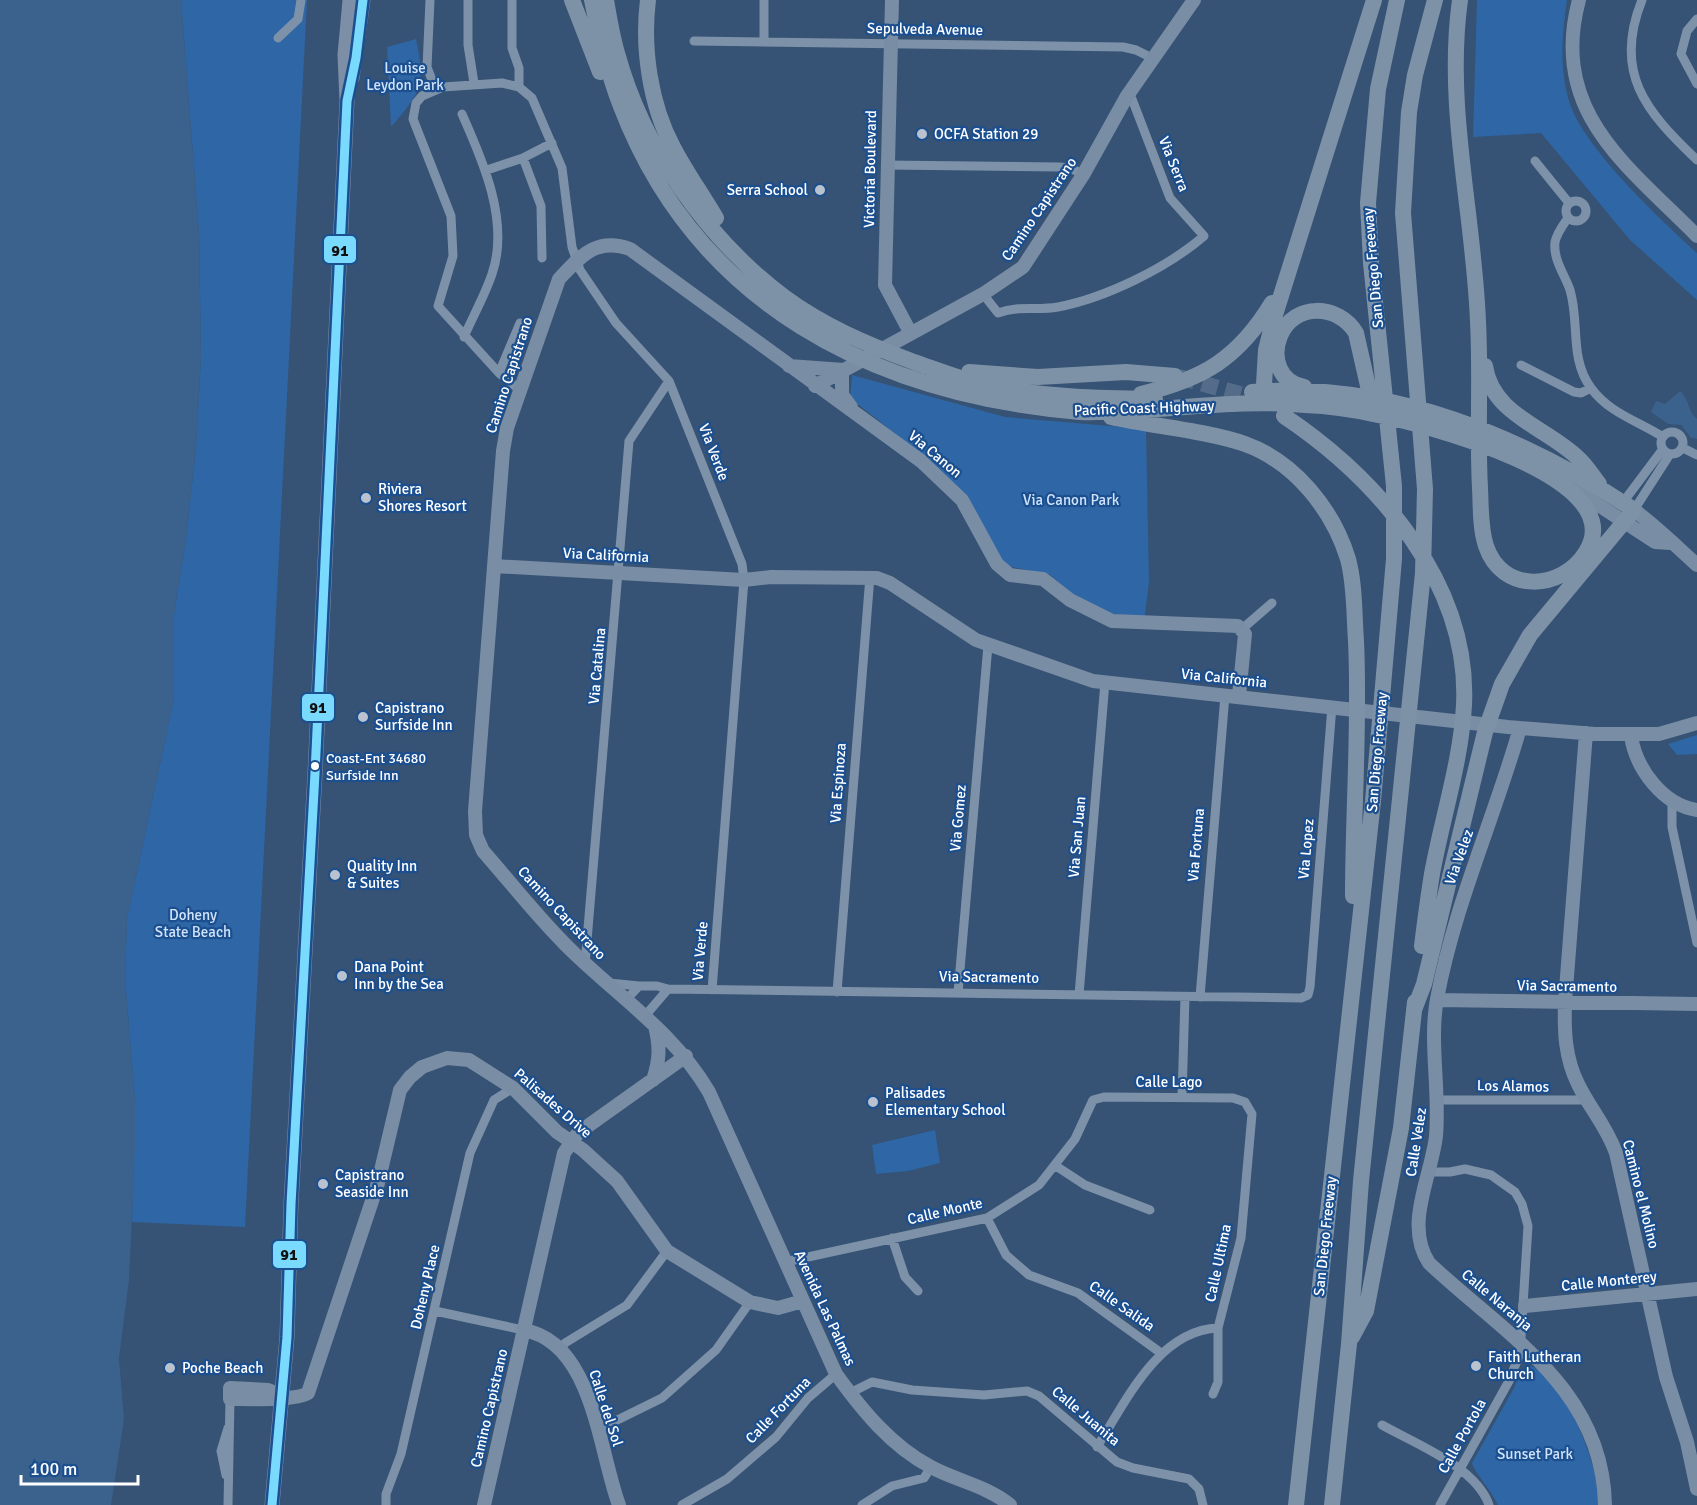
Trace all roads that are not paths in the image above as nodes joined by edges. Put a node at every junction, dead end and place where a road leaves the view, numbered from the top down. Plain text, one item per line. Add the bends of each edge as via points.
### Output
1 (301, 0) edge
2 (350, 0) edge
3 (363, 0) edge
4 (430, 0) edge
5 (468, 0) edge
6 (512, 0) edge
7 (572, 0) edge
8 (592, 0) edge
9 (606, 0) edge
10 (648, 0) edge
11 (764, 0) edge
12 (892, 0) edge
13 (1194, 0) edge
14 (1374, 0) edge
15 (1397, 0) edge
16 (1435, 0) edge
17 (1460, 0) edge
18 (1579, 0) edge
19 (1642, 0) edge
20 (1697, 19) edge
21 (278, 38) dead end
22 (694, 41) dead end
23 (764, 42) junction
24 (890, 44) junction
25 (1154, 59) junction
26 (474, 83) junction
27 (1697, 84) edge
28 (519, 87) junction
29 (435, 88) junction
30 (1127, 96) junction
31 (347, 101) junction
32 (462, 114) dead end
33 (552, 143) junction
34 (523, 158) junction
35 (1697, 160) edge
36 (1535, 161) dead end
37 (886, 165) junction
38 (487, 170) junction
39 (1083, 175) junction
40 (1569, 203) junction
41 (1568, 218) junction
42 (1697, 236) edge
43 (700, 242) junction
44 (542, 258) dead end
45 (739, 258) junction
46 (576, 261) junction
47 (1282, 287) junction
48 (982, 294) junction
49 (520, 323) dead end
50 (1479, 329) junction
51 (910, 332) junction
52 (464, 337) junction
53 (918, 363) junction
54 (1521, 364) dead end
55 (788, 366) junction
56 (843, 370) junction
57 (499, 373) junction
58 (1175, 376) tunnel mouth
59 (1376, 379) junction
60 (669, 381) junction
61 (815, 386) junction
62 (1591, 388) junction
63 (521, 391) junction
64 (1346, 393) junction
65 (1264, 397) junction
66 (1124, 398) junction
67 (1086, 412) junction
68 (855, 413) junction
69 (1284, 416) dead end
70 (1663, 437) junction
71 (1384, 441) junction
72 (1683, 448) junction
73 (1663, 453) junction
74 (1697, 455) edge
75 (1561, 482) junction
76 (1605, 491) junction
77 (1395, 508) junction
78 (1624, 512) junction
79 (494, 566) junction
80 (1697, 566) edge
81 (620, 571) junction
82 (743, 576) junction
83 (870, 576) junction
84 (1272, 603) dead end
85 (1242, 629) junction
86 (988, 645) junction
87 (1105, 682) junction
88 (1225, 695) junction
89 (1239, 696) junction
90 (1339, 707) junction
91 (1697, 723) edge
92 (1514, 728) junction
93 (1586, 733) junction
94 (1631, 736) junction
95 (1672, 803) junction
96 (1697, 810) edge
97 (1697, 943) edge
98 (585, 964) junction
99 (607, 983) junction
100 (1353, 984) junction
101 (639, 986) junction
102 (668, 989) junction
103 (712, 990) junction
104 (837, 992) junction
105 (958, 993) junction
106 (1079, 995) junction
107 (1308, 995) joint
108 (1185, 997) junction
109 (1200, 997) junction
110 (626, 1000) junction
111 (1437, 1000) junction
112 (1565, 1002) junction
113 (1697, 1004) edge
114 (1414, 1010) junction
115 (650, 1021) junction
116 (686, 1056) junction
117 (668, 1068) junction
118 (700, 1076) junction
119 (653, 1080) junction
120 (513, 1088) junction
121 (1182, 1097) junction
122 (1093, 1100) joint
123 (1438, 1100) junction
124 (1587, 1100) junction
125 (1245, 1102) joint
126 (570, 1141) junction
127 (1056, 1166) junction
128 (1428, 1172) junction
129 (1150, 1210) dead end
130 (987, 1218) junction
131 (892, 1238) junction
132 (667, 1251) junction
133 (1421, 1251) joint
134 (785, 1262) junction
135 (1697, 1289) edge
136 (918, 1291) dead end
137 (1647, 1294) junction
138 (803, 1301) junction
139 (750, 1302) junction
140 (1525, 1306) junction
141 (435, 1311) junction
142 (1218, 1328) junction
143 (523, 1330) junction
144 (1521, 1342) junction
145 (1349, 1344) junction
146 (560, 1349) junction
147 (1161, 1353) junction
148 (836, 1374) junction
149 (230, 1393) joint
150 (850, 1393) junction
151 (1213, 1395) dead end
152 (282, 1396) junction
153 (230, 1419) junction
154 (1382, 1425) dead end
155 (597, 1430) junction
156 (1097, 1447) junction
157 (931, 1467) junction
158 (1460, 1470) junction
159 (228, 1489) junction
160 (1697, 1489) edge
161 (228, 1505) edge
162 (272, 1505) edge
163 (386, 1505) edge
164 (484, 1505) edge
165 (619, 1505) edge
166 (682, 1505) edge
167 (862, 1505) edge
168 (1010, 1505) edge
169 (1203, 1505) edge
170 (1296, 1505) edge
171 (1332, 1505) edge
172 (1440, 1505) edge
173 (1489, 1505) edge
174 (1605, 1505) edge

1 - 21 street via 298,19
2 - 31 main road via 345,55
3 - 31 main road
4 - 29 street via 428,67
5 - 26 street via 468,45
6 - 28 street via 512,48 519,68
7 - 43 highway via 621,127 641,164
8 - 43 highway, Pacific Coast Highway via 621,108 651,169
9 - 45 highway, Pacific Coast Highway via 617,54 655,146 680,187
10 - 45 highway via 648,64 660,113 672,146
11 - 23 street
12 - 24 street, Victoria Boulevard
13 - 25 street, Camino Capistrano
14 - 47 highway
15 - 59 highway, San Diego Freeway via 1378,89 1368,203
16 - 145 highway, San Diego Freeway via 1415,75 1404,158 1404,234 1424,520 1421,599 1360,1181
17 - 50 highway via 1455,35 1455,104 1473,241
18 - 42 street via 1571,49 1586,112 1608,147
19 - 35 street via 1629,48 1635,83 1653,111
20 - 27 street via 1688,31 1681,54
22 - 23 street, Sepulveda Avenue
23 - 24 street, Sepulveda Avenue
24 - 25 street, Sepulveda Avenue via 1123,47
24 - 37 street, Victoria Boulevard
25 - 30 street, Camino Capistrano
26 - 28 street
26 - 29 street
28 - 33 street, Via Verde via 537,107
29 - 52 street via 422,96 413,111 412,127 451,216 453,256 438,306
30 - 39 street, Camino Capistrano
30 - 48 street, Via Serra via 1132,99 1170,198 1203,234 1202,238 1133,282 1072,303 1049,308 1015,307 998,314
31 - 152 main road
32 - 38 street
33 - 34 street
33 - 46 street, Via Verde via 566,183
34 - 38 street
34 - 44 street via 541,206
36 - 40 street
37 - 39 street via 1059,167
37 - 51 street, Victoria Boulevard via 885,285
38 - 52 street via 498,228 493,272
39 - 48 street, Camino Capistrano via 1023,267
40 - 41 street via 1565,210
40 - 41 street via 1580,201 1586,213 1580,221
41 - 62 street via 1557,236 1556,253 1575,312 1578,360
43 - 67 highway, Pacific Coast Highway via 770,306 826,342 926,385 981,398
45 - 53 highway, Pacific Coast Highway via 785,297 845,334
46 - 55 street, Via Canon via 600,244 630,249
46 - 60 street, Via Verde via 616,323
46 - 63 street, Camino Capistrano via 559,279
47 - 65 highway via 1266,350
47 - 66 highway via 1245,342 1217,366 1188,381
48 - 51 street, Camino Capistrano
49 - 57 street
50 - 75 highway via 1479,468 1484,538 1490,557 1510,576 1531,583 1549,581 1583,557 1593,531 1588,510
50 - 76 highway via 1487,380 1497,397 1579,459
51 - 56 street, Camino Capistrano
52 - 57 street
53 - 58 highway via 986,374 1038,377 1126,372
53 - 66 highway, Pacific Coast Highway via 952,376 1041,395
54 - 62 street via 1574,392
55 - 56 street
55 - 61 street, Via Canon
56 - 61 street, Camino Capistrano
56 - 68 street via 842,395
57 - 63 street
59 - 64 highway via 1356,333 1344,319 1324,311 1296,317 1279,337 1278,364 1283,376 1294,385
59 - 71 highway
60 - 81 street, Via Catalina via 629,441
60 - 82 street, Via Verde
61 - 68 street, Via Canon
62 - 70 street via 1613,410
63 - 79 street, Camino Capistrano via 502,451
64 - 65 highway, Pacific Coast Highway
64 - 76 highway, Pacific Coast Highway via 1428,412 1508,439
65 - 66 highway, Pacific Coast Highway
65 - 67 highway, Pacific Coast Highway
65 - 75 highway, Pacific Coast Highway via 1406,422 1496,450
67 - 100 highway via 1254,448 1278,462 1308,488 1340,538 1350,567 1357,664
68 - 85 street, Via Canon via 945,482 962,500 997,564 1010,575 1043,579 1070,600 1112,621 1230,625
69 - 114 highway via 1331,452 1400,522 1443,593 1454,629 1463,690 1462,729 1432,875
70 - 72 street via 1672,431 1680,434
70 - 73 street
71 - 77 highway
71 - 77 highway, San Diego Freeway
72 - 73 street via 1677,453
72 - 74 street
73 - 78 street
73 - 78 street
75 - 78 street, Pacific Coast Highway
76 - 78 highway, Pacific Coast Highway
77 - 100 highway, San Diego Freeway via 1373,801
78 - 80 street via 1661,530
78 - 114 highway via 1530,635 1502,684 1485,732 1424,984
79 - 81 street, Via California
79 - 98 street, Camino Capistrano via 476,835 483,851
81 - 82 street, Via California via 716,578 727,571
81 - 98 street, Via Catalina
82 - 83 street, Via California
82 - 103 street, Via Verde
83 - 86 street, Via California via 890,583 964,634
83 - 104 street, Via Espinoza
84 - 85 street
85 - 89 street via 1245,634
86 - 87 street, Via California via 1073,676
86 - 105 street, Via Gomez
87 - 88 street, Via California
87 - 106 street, Via San Juan
88 - 89 street, Via California
88 - 109 street, Via Fortuna
89 - 90 street, Via California
90 - 92 street, Via California
90 - 107 street, Via Lopez
91 - 94 street, Via California via 1659,734
92 - 93 street, Via California
92 - 111 street, Via Velez via 1510,768 1460,903
93 - 94 street, Via California
93 - 112 street, Camino el Molino
94 - 95 street via 1651,780
95 - 96 street
95 - 97 street via 1672,827
98 - 99 street, Camino Capistrano
99 - 101 street, Via Sacramento
99 - 110 street, Camino Capistrano
100 - 170 highway, San Diego Freeway
101 - 102 street, Via Sacramento
101 - 110 street
102 - 103 street, Via Sacramento
102 - 115 street
103 - 104 street, Via Sacramento
104 - 105 street, Via Sacramento
105 - 106 street, Via Sacramento
106 - 108 street, Via Sacramento
107 - 109 street, Via Sacramento
108 - 109 street, Via Sacramento
108 - 121 street
110 - 115 street, Camino Capistrano
111 - 112 street, Via Sacramento
111 - 123 street, Calle Velez
112 - 113 street, Via Sacramento
112 - 124 street, Camino el Molino via 1567,1053
114 - 145 highway via 1401,1128 1366,1311
115 - 116 street, Camino Capistrano
115 - 119 street via 660,1046
116 - 117 street
116 - 118 street, Avenida Las Palmas
117 - 118 street
117 - 119 street
118 - 134 street, Avenida Las Palmas
119 - 126 street
120 - 126 street, Palisades Drive
120 - 141 street, Doheny Place via 494,1100 470,1153
120 - 152 street, Palisades Drive via 469,1060 434,1061 410,1077 397,1098 378,1183 309,1390 302,1396
121 - 122 street, Calle Lago
121 - 125 street, Calle Lago via 1233,1098
122 - 127 street, Calle Monte via 1075,1139
123 - 124 street, Los Alamos
123 - 128 street, Calle Velez via 1436,1138
124 - 137 street, Camino el Molino via 1604,1123 1616,1153
125 - 142 street, Calle Ultima via 1252,1114 1241,1239
126 - 132 street, Palisades Drive via 617,1181
126 - 143 street, Camino Capistrano via 557,1176
127 - 129 street via 1085,1185
127 - 130 street, Calle Monte via 1039,1185
128 - 133 street, Calle Velez via 1417,1230
128 - 140 street, Calle Portola via 1478,1170 1491,1174 1515,1192 1528,1226
130 - 131 street, Calle Monte
130 - 147 street, Calle Salida via 1006,1255 1029,1275 1078,1293
131 - 134 street, Calle Monte
131 - 136 street via 905,1277
132 - 139 street, Palisades Drive
132 - 146 street via 627,1305
133 - 144 street, Calle Naranja via 1446,1279
134 - 138 street, Avenida Las Palmas
135 - 137 street, Calle Monterey
137 - 140 street, Calle Monterey
137 - 160 street, Camino el Molino via 1665,1377 1687,1442
138 - 139 street, Palisades Drive via 778,1308
138 - 148 street, Avenida Las Palmas
139 - 155 street via 716,1350 662,1398
140 - 144 street, Calle Portola
141 - 143 street, Calle del Sol
141 - 163 street, Doheny Place
142 - 147 street via 1193,1332
142 - 151 street, Calle Ultima via 1218,1382
143 - 146 street, Calle del Sol
143 - 164 street, Camino Capistrano
144 - 158 street, Calle Portola via 1509,1381
144 - 174 street, Calle Naranja via 1549,1369 1581,1416 1600,1471
145 - 171 highway, San Diego Freeway
146 - 155 street, Calle del Sol via 582,1381
147 - 156 street
148 - 150 street, Avenida Las Palmas
148 - 166 street, Calle Fortuna via 808,1398 776,1437 727,1479
149 - 152 street via 268,1390
149 - 153 street
150 - 156 street, Calle Juanita via 872,1382 912,1390 984,1395 1028,1391 1039,1396
150 - 157 street, Avenida Las Palmas via 872,1420
152 - 162 main road
153 - 159 street
153 - 159 street via 221,1451
154 - 158 street
155 - 165 street, Calle del Sol
156 - 169 street, Calle Juanita via 1133,1468 1195,1483
157 - 167 street via 924,1478 892,1486
157 - 168 street, Avenida Las Palmas via 987,1490
158 - 172 street, Calle Portola
158 - 173 street via 1473,1479
159 - 161 street

